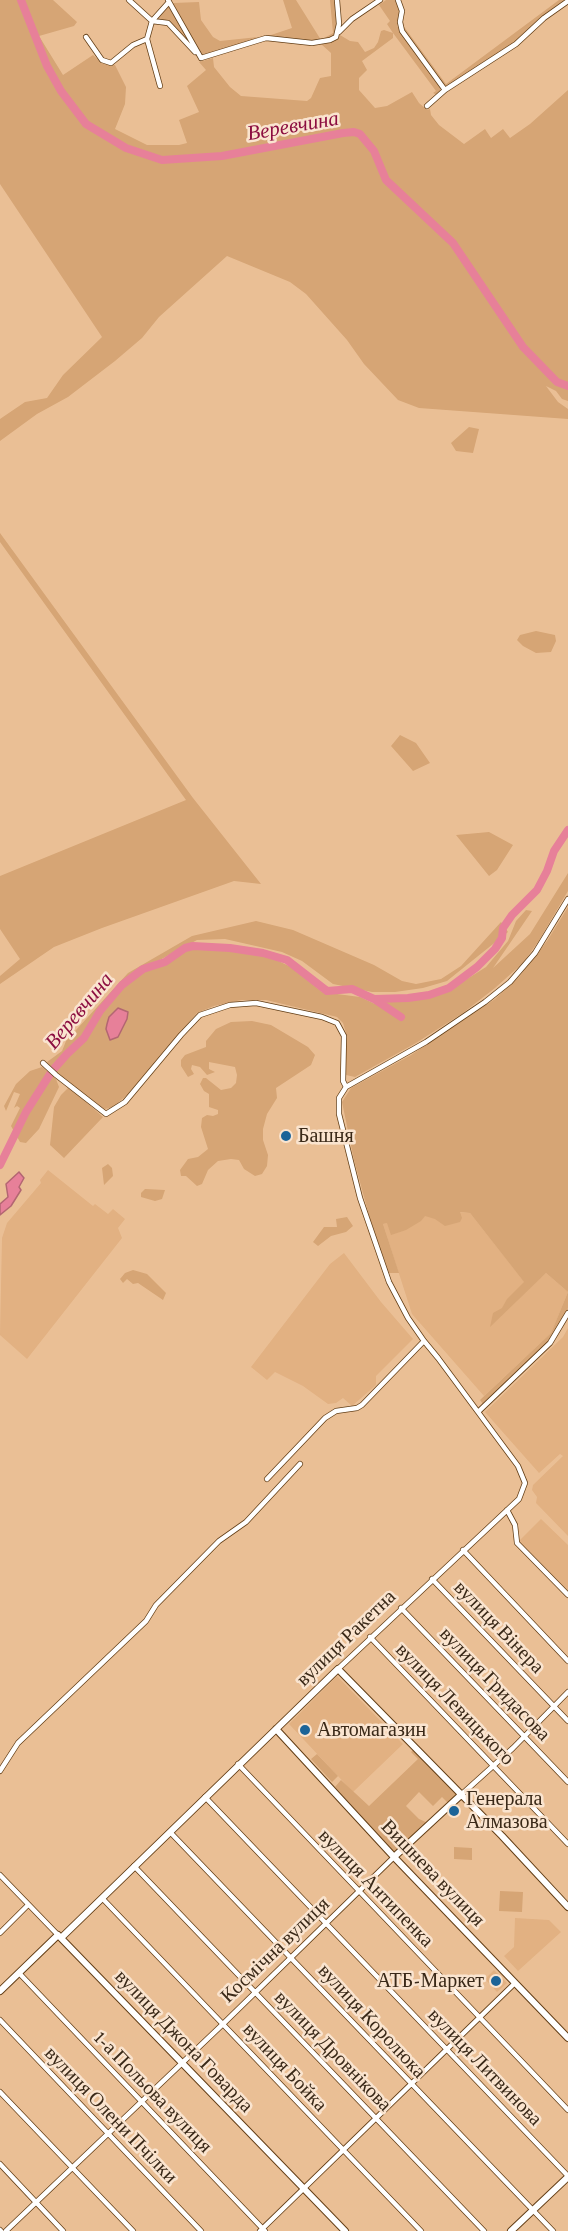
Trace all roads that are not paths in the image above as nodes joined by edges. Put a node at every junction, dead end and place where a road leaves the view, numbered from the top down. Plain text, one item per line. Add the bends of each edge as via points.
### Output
1 (129, 0) edge
2 (337, 0) edge
3 (380, 0) edge
4 (398, 0) edge
5 (168, 1) edge
6 (568, 1) edge
7 (152, 21) junction
8 (337, 35) junction
9 (86, 37) dead end
10 (147, 39) junction
11 (201, 58) junction
12 (160, 86) dead end
13 (445, 90) junction
14 (427, 106) dead end
15 (568, 899) edge
16 (43, 1063) dead end
17 (346, 1087) junction
18 (568, 1314) edge
19 (424, 1341) junction
20 (478, 1412) junction
21 (300, 1464) dead end
22 (267, 1479) dead end
23 (507, 1510) junction
24 (463, 1550) junction
25 (432, 1579) junction
26 (568, 1595) edge
27 (401, 1608) junction
28 (370, 1637) junction
29 (568, 1661) edge
30 (338, 1669) junction
31 (568, 1692) edge
32 (553, 1706) junction
33 (568, 1721) edge
34 (276, 1729) junction
35 (524, 1735) junction
36 (238, 1764) junction
37 (493, 1766) junction
38 (0, 1772) edge
39 (568, 1782) edge
40 (462, 1794) junction
41 (205, 1797) junction
42 (170, 1832) junction
43 (568, 1844) edge
44 (394, 1857) junction
45 (134, 1866) junction
46 (1, 1877) edge
47 (359, 1892) junction
48 (102, 1898) junction
49 (28, 1905) junction
50 (568, 1907) edge
51 (326, 1923) junction
52 (0, 1933) edge
53 (60, 1936) junction
54 (291, 1957) junction
55 (19, 1973) junction
56 (515, 1983) junction
57 (0, 1991) edge
58 (255, 1992) junction
59 (481, 2018) junction
60 (0, 2020) edge
61 (223, 2024) junction
62 (568, 2038) edge
63 (447, 2049) junction
64 (181, 2063) junction
65 (412, 2085) junction
66 (0, 2092) edge
67 (141, 2101) junction
68 (568, 2110) edge
69 (377, 2119) junction
70 (108, 2134) junction
71 (343, 2151) junction
72 (0, 2164) edge
73 (72, 2167) junction
74 (568, 2176) edge
75 (304, 2189) junction
76 (36, 2202) junction
77 (533, 2210) junction
78 (262, 2230) edge
79 (6, 2231) edge
80 (63, 2231) edge
81 (133, 2231) edge
82 (201, 2231) edge
83 (345, 2231) edge
84 (421, 2231) edge
85 (484, 2231) edge
86 (511, 2231) edge
87 (553, 2231) edge

1 - 7 street
2 - 8 street
3 - 8 street
4 - 13 street via 402,31
5 - 7 street
5 - 11 street
6 - 13 street via 516,44
7 - 10 street
7 - 11 street via 168,23
8 - 11 street via 312,44 266,38
9 - 10 street via 104,62 113,62
10 - 12 street
13 - 14 street
15 - 17 street via 535,953 510,982 426,1042
16 - 17 street, вулиця Ракетна via 106,1114 125,1102 200,1015 230,1005 256,1003 337,1023 344,1036
17 - 19 street, вулиця Ракетна via 339,1098 339,1114 368,1225 389,1282
18 - 20 street via 550,1343
19 - 20 street, вулиця Ракетна
19 - 22 street via 362,1405 325,1418
20 - 23 street, вулиця Ракетна via 524,1478 523,1493
21 - 38 street via 246,1522 219,1541 156,1605 146,1622 18,1743
23 - 24 street, вулиця Ракетна
23 - 26 street via 516,1525 517,1543
24 - 25 street, вулиця Ракетна
24 - 29 street
25 - 27 street, вулиця Ракетна
25 - 32 street, вулиця Вінера
27 - 28 street, вулиця Ракетна
27 - 35 street, вулиця Гридасова
28 - 30 street, вулиця Ракетна
28 - 37 street, вулиця Левицького
30 - 34 street, вулиця Ракетна
30 - 40 street
31 - 32 street, Космічна вулиця
32 - 33 street, вулиця Вінера
32 - 35 street, Космічна вулиця
34 - 36 street, вулиця Ракетна
34 - 44 street, Вишнева вулиця
35 - 37 street, Космічна вулиця
35 - 39 street, вулиця Гридасова
36 - 41 street, вулиця Ракетна
36 - 47 street, вулиця Антипенка
37 - 40 street, Космічна вулиця
37 - 43 street, вулиця Левицького
40 - 44 street, Космічна вулиця
40 - 50 street
41 - 42 street, вулиця Ракетна
41 - 51 street, вулиця Литвинова
42 - 45 street, вулиця Ракетна
42 - 54 street, вулиця Королюка
44 - 47 street, Космічна вулиця
44 - 56 street, Вишнева вулиця
45 - 48 street, вулиця Ракетна
45 - 58 street, вулиця Дровнікова
46 - 49 street, вулиця Джона Говарда
47 - 51 street, Космічна вулиця
47 - 59 street, вулиця Антипенка
48 - 53 street, вулиця Ракетна
48 - 61 street, вулиця Бойка
49 - 52 street
49 - 53 street, вулиця Джона Говарда
51 - 54 street, Космічна вулиця
51 - 63 street, вулиця Литвинова
53 - 55 street, вулиця Ракетна
53 - 64 street, вулиця Джона Говарда
54 - 58 street, Космічна вулиця
54 - 65 street, вулиця Королюка
55 - 57 street, вулиця Ракетна
55 - 67 street, 1-а Польова вулиця
56 - 59 street
56 - 62 street, Вишнева вулиця
58 - 61 street, Космічна вулиця
58 - 69 street, вулиця Дровнікова
59 - 63 street
59 - 68 street, вулиця Антипенка
60 - 70 street, вулиця Олени Пчілки
61 - 64 street, Космічна вулиця
61 - 71 street, вулиця Бойка
63 - 65 street
63 - 74 street, вулиця Литвинова
64 - 67 street, Космічна вулиця
64 - 75 street, вулиця Джона Говарда
65 - 69 street
65 - 77 street, вулиця Королюка
66 - 73 street
67 - 70 street, Космічна вулиця
67 - 78 street, 1-а Польова вулиця
69 - 71 street
69 - 85 street, вулиця Дровнікова
70 - 73 street, Космічна вулиця
70 - 82 street, вулиця Олени Пчілки
71 - 75 street
71 - 84 street, вулиця Бойка
72 - 76 street
73 - 76 street, Космічна вулиця
73 - 81 street
74 - 77 street
75 - 78 street
75 - 83 street, вулиця Джона Говарда
76 - 79 street, Космічна вулиця
76 - 80 street
77 - 86 street
77 - 87 street, вулиця Королюка

